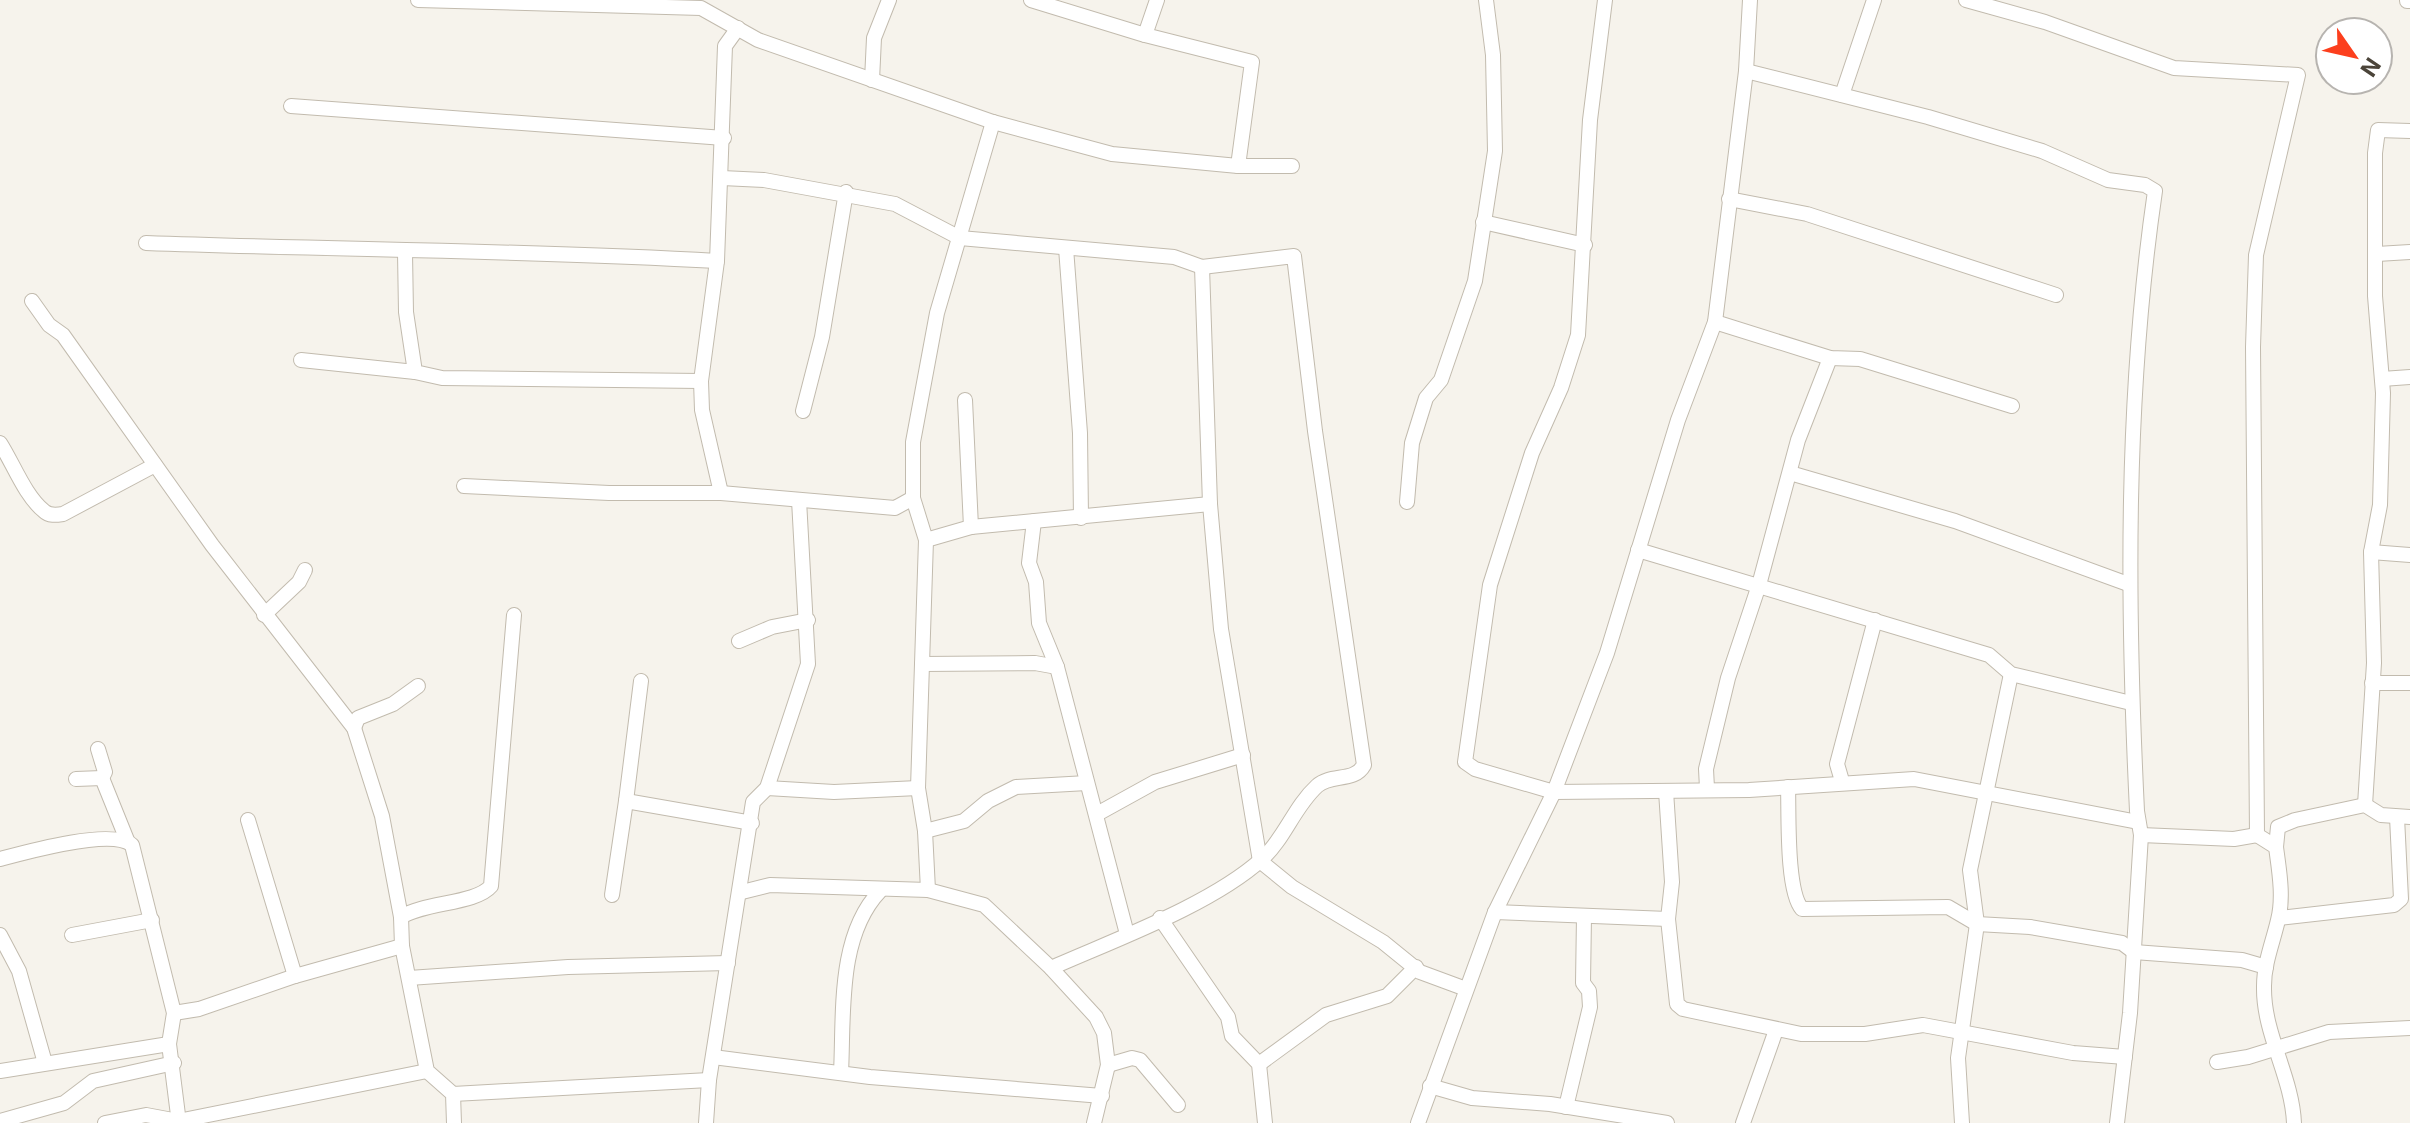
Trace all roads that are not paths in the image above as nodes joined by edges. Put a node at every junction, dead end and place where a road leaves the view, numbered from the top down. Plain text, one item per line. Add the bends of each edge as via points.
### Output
1 (418, 0) edge
2 (889, 0) edge
3 (1033, 0) edge
4 (1157, 0) edge
5 (1486, 0) edge
6 (1605, 0) edge
7 (1750, 0) edge
8 (1874, 0) edge
9 (1966, 0) edge
10 (487, 2) edge
11 (621, 3) edge
12 (2004, 5) edge
13 (738, 28) junction
14 (1145, 35) junction
15 (1746, 71) junction
16 (872, 80) junction
17 (1842, 95) junction
18 (291, 106) dead end
19 (993, 122) junction
20 (2410, 131) edge
21 (724, 138) junction
22 (1238, 166) junction
23 (1292, 166) dead end
24 (722, 178) junction
25 (846, 192) junction
26 (1729, 199) junction
27 (1483, 222) junction
28 (960, 238) junction
29 (146, 243) dead end
30 (1585, 245) junction
31 (1066, 248) junction
32 (2410, 252) edge
33 (405, 253) junction
34 (2377, 254) junction
35 (717, 261) junction
36 (1202, 267) junction
37 (2056, 295) dead end
38 (32, 301) dead end
39 (1715, 322) junction
40 (1830, 358) junction
41 (301, 360) dead end
42 (415, 372) junction
43 (2410, 377) edge
44 (2382, 379) junction
45 (701, 381) junction
46 (965, 400) dead end
47 (2012, 406) dead end
48 (803, 411) dead end
49 (0, 443) edge
50 (155, 465) junction
51 (1790, 473) junction
52 (464, 486) dead end
53 (721, 493) junction
54 (799, 500) junction
55 (1407, 502) dead end
56 (910, 503) junction
57 (1210, 504) junction
58 (1081, 518) junction
59 (1034, 521) junction
60 (971, 527) junction
61 (926, 540) junction
62 (1638, 550) junction
63 (2371, 552) junction
64 (2410, 555) edge
65 (305, 570) dead end
66 (2128, 584) junction
67 (1759, 585) junction
68 (264, 615) junction
69 (514, 615) dead end
70 (808, 620) junction
71 (1875, 620) junction
72 (739, 641) dead end
73 (922, 664) junction
74 (1057, 667) junction
75 (2011, 674) junction
76 (641, 681) dead end
77 (2372, 683) junction
78 (2410, 683) edge
79 (418, 686) dead end
80 (2131, 703) junction
81 (354, 728) junction
82 (98, 749) dead end
83 (1243, 755) junction
84 (102, 778) junction
85 (76, 779) dead end
86 (1842, 781) junction
87 (1087, 783) junction
88 (1788, 787) junction
89 (767, 788) junction
90 (918, 788) junction
91 (1707, 788) junction
92 (1666, 791) junction
93 (1554, 792) junction
94 (1988, 796) junction
95 (626, 801) junction
96 (2365, 805) junction
97 (1097, 814) junction
98 (2403, 817) edge
99 (248, 820) dead end
100 (752, 823) junction
101 (2139, 828) junction
102 (925, 831) junction
103 (2257, 835) junction
104 (127, 840) junction
105 (2276, 847) junction
106 (0, 859) edge
107 (1260, 861) junction
108 (928, 890) junction
109 (880, 891) junction
110 (742, 892) junction
111 (612, 895) dead end
112 (2406, 899) edge
113 (1495, 912) junction
114 (1584, 916) junction
115 (401, 917) junction
116 (1160, 918) junction
117 (2279, 918) junction
118 (1668, 919) junction
119 (152, 920) junction
120 (1977, 924) junction
121 (1127, 934) junction
122 (0, 935) edge
123 (72, 935) dead end
124 (402, 946) junction
125 (2134, 952) junction
126 (728, 963) junction
127 (1416, 967) junction
128 (2266, 967) junction
129 (1051, 968) junction
130 (295, 976) junction
131 (409, 978) junction
132 (1466, 989) junction
133 (174, 1013) junction
134 (2410, 1028) edge
135 (1776, 1030) junction
136 (1961, 1034) junction
137 (169, 1044) junction
138 (2277, 1048) junction
139 (713, 1057) junction
140 (2125, 1057) junction
141 (2217, 1062) dead end
142 (45, 1063) junction
143 (174, 1063) junction
144 (1259, 1064) junction
145 (1108, 1065) junction
146 (0, 1071) edge
147 (427, 1071) junction
148 (841, 1073) junction
149 (709, 1080) junction
150 (1430, 1086) junction
151 (453, 1094) junction
152 (1102, 1096) junction
153 (1178, 1105) dead end
154 (1566, 1107) junction
155 (0, 1121) edge
156 (178, 1122) edge
157 (105, 1123) edge
158 (454, 1123) edge
159 (706, 1123) edge
160 (1094, 1123) edge
161 (1265, 1123) edge
162 (1418, 1123) edge
163 (1667, 1123) edge
164 (1743, 1123) edge
165 (1962, 1123) edge
166 (2117, 1123) edge
167 (2294, 1123) edge

1 - 10 street
2 - 16 street via 874,38
3 - 14 street
4 - 14 street
5 - 27 street via 1495,151
6 - 30 street via 1590,120
7 - 15 street
8 - 17 street
9 - 12 street
10 - 11 street
11 - 13 street via 701,8
12 - 103 street via 2174,68 2298,75 2256,255
13 - 16 street
13 - 21 street via 725,46
14 - 22 street via 1252,62
15 - 17 street
15 - 26 street
16 - 19 street
17 - 66 street via 2042,151 2108,180 2155,191 2141,285
18 - 21 street
19 - 22 street via 1112,154
19 - 28 street
20 - 34 street via 2378,130
21 - 24 street
22 - 23 street
24 - 25 street
24 - 35 street
25 - 28 street via 912,210
25 - 48 street via 822,337
26 - 37 street via 1807,214
26 - 39 street
27 - 30 street
27 - 55 street via 1475,281 1463,319 1441,380 1426,398 1412,443
28 - 31 street
28 - 56 street via 937,313 913,442
29 - 33 street
30 - 93 street via 1578,335 1532,453 1490,585 1464,753 1469,767
31 - 36 street via 1174,257
31 - 58 street
32 - 34 street
33 - 35 street via 469,249
33 - 42 street
34 - 44 street
35 - 45 street
36 - 57 street
36 - 107 street via 1294,256 1364,765 1354,776 1321,782
38 - 50 street via 63,335
39 - 40 street
39 - 62 street
40 - 47 street via 1860,359
40 - 51 street
41 - 42 street
42 - 45 street via 442,378
43 - 44 street
44 - 63 street via 2380,505
45 - 53 street via 702,410
46 - 60 street
49 - 50 street via 36,501 53,515
50 - 68 street
51 - 66 street via 1955,521
51 - 67 street
52 - 53 street
53 - 54 street
54 - 56 street
54 - 70 street
56 - 61 street
57 - 58 street
57 - 83 street via 1221,629
58 - 59 street
59 - 60 street
59 - 74 street via 1029,563 1039,623
60 - 61 street
61 - 73 street
62 - 67 street
62 - 93 street via 1607,653
63 - 64 street
63 - 77 street
65 - 68 street
66 - 80 street
67 - 71 street
67 - 91 street via 1717,721
68 - 81 street
69 - 115 street via 491,886 479,895 416,908
70 - 72 street
70 - 89 street via 808,664
71 - 75 street via 1989,655
71 - 86 street via 1837,764
73 - 74 street
73 - 90 street
74 - 87 street
75 - 80 street
75 - 94 street
76 - 95 street
77 - 78 street
77 - 96 street
79 - 81 street via 393,704 358,718
80 - 101 street
81 - 115 street via 377,792
82 - 84 street
83 - 97 street via 1155,782
83 - 107 street
84 - 85 street
84 - 104 street
86 - 88 street
86 - 94 street via 1914,779
87 - 97 street
87 - 102 street via 1016,787 964,821
88 - 91 street
88 - 120 street via 1794,881 1802,909 1948,907
89 - 90 street
89 - 100 street via 753,802
90 - 102 street
91 - 92 street
92 - 93 street
92 - 118 street via 1672,882
93 - 113 street
94 - 101 street
94 - 120 street via 1970,870
95 - 100 street
95 - 111 street
96 - 98 street via 2381,815
96 - 105 street via 2278,827
97 - 121 street
98 - 112 street
99 - 130 street
100 - 110 street
101 - 103 street via 2234,839
101 - 125 street
102 - 108 street
103 - 105 street
104 - 106 street via 98,839
104 - 119 street via 135,851
105 - 117 street
107 - 116 street via 1223,889
107 - 127 street
108 - 109 street
108 - 129 street via 984,905
109 - 110 street via 770,885
109 - 148 street via 857,925 846,975
110 - 126 street
112 - 117 street via 2394,905
113 - 114 street
113 - 132 street
114 - 118 street
114 - 154 street via 1583,983 1590,1007
115 - 124 street
116 - 121 street
116 - 144 street via 1228,1017 1232,1036
117 - 128 street
118 - 135 street via 1679,1007
119 - 123 street
119 - 133 street
120 - 125 street via 2122,943
120 - 136 street
121 - 129 street
122 - 142 street via 19,971
124 - 130 street
124 - 131 street
125 - 128 street via 2242,960
125 - 140 street
126 - 131 street
126 - 139 street
127 - 132 street
127 - 144 street via 1387,996 1326,1015
128 - 138 street via 2266,1019
129 - 145 street via 1096,1017
130 - 133 street
131 - 147 street
132 - 150 street
133 - 137 street
134 - 138 street via 2329,1032
135 - 136 street via 1849,1035 1923,1025
135 - 164 street
136 - 140 street
136 - 165 street
137 - 142 street
137 - 143 street
138 - 141 street
138 - 167 street via 2293,1100
139 - 148 street
139 - 149 street
140 - 166 street
142 - 146 street
143 - 155 street via 93,1081 64,1103
143 - 156 street
144 - 161 street
145 - 152 street
145 - 153 street via 1140,1060
147 - 151 street
147 - 156 street
148 - 152 street
149 - 151 street
149 - 159 street
150 - 154 street via 1472,1098
150 - 162 street
151 - 158 street
152 - 160 street
154 - 163 street
156 - 157 street via 146,1115

